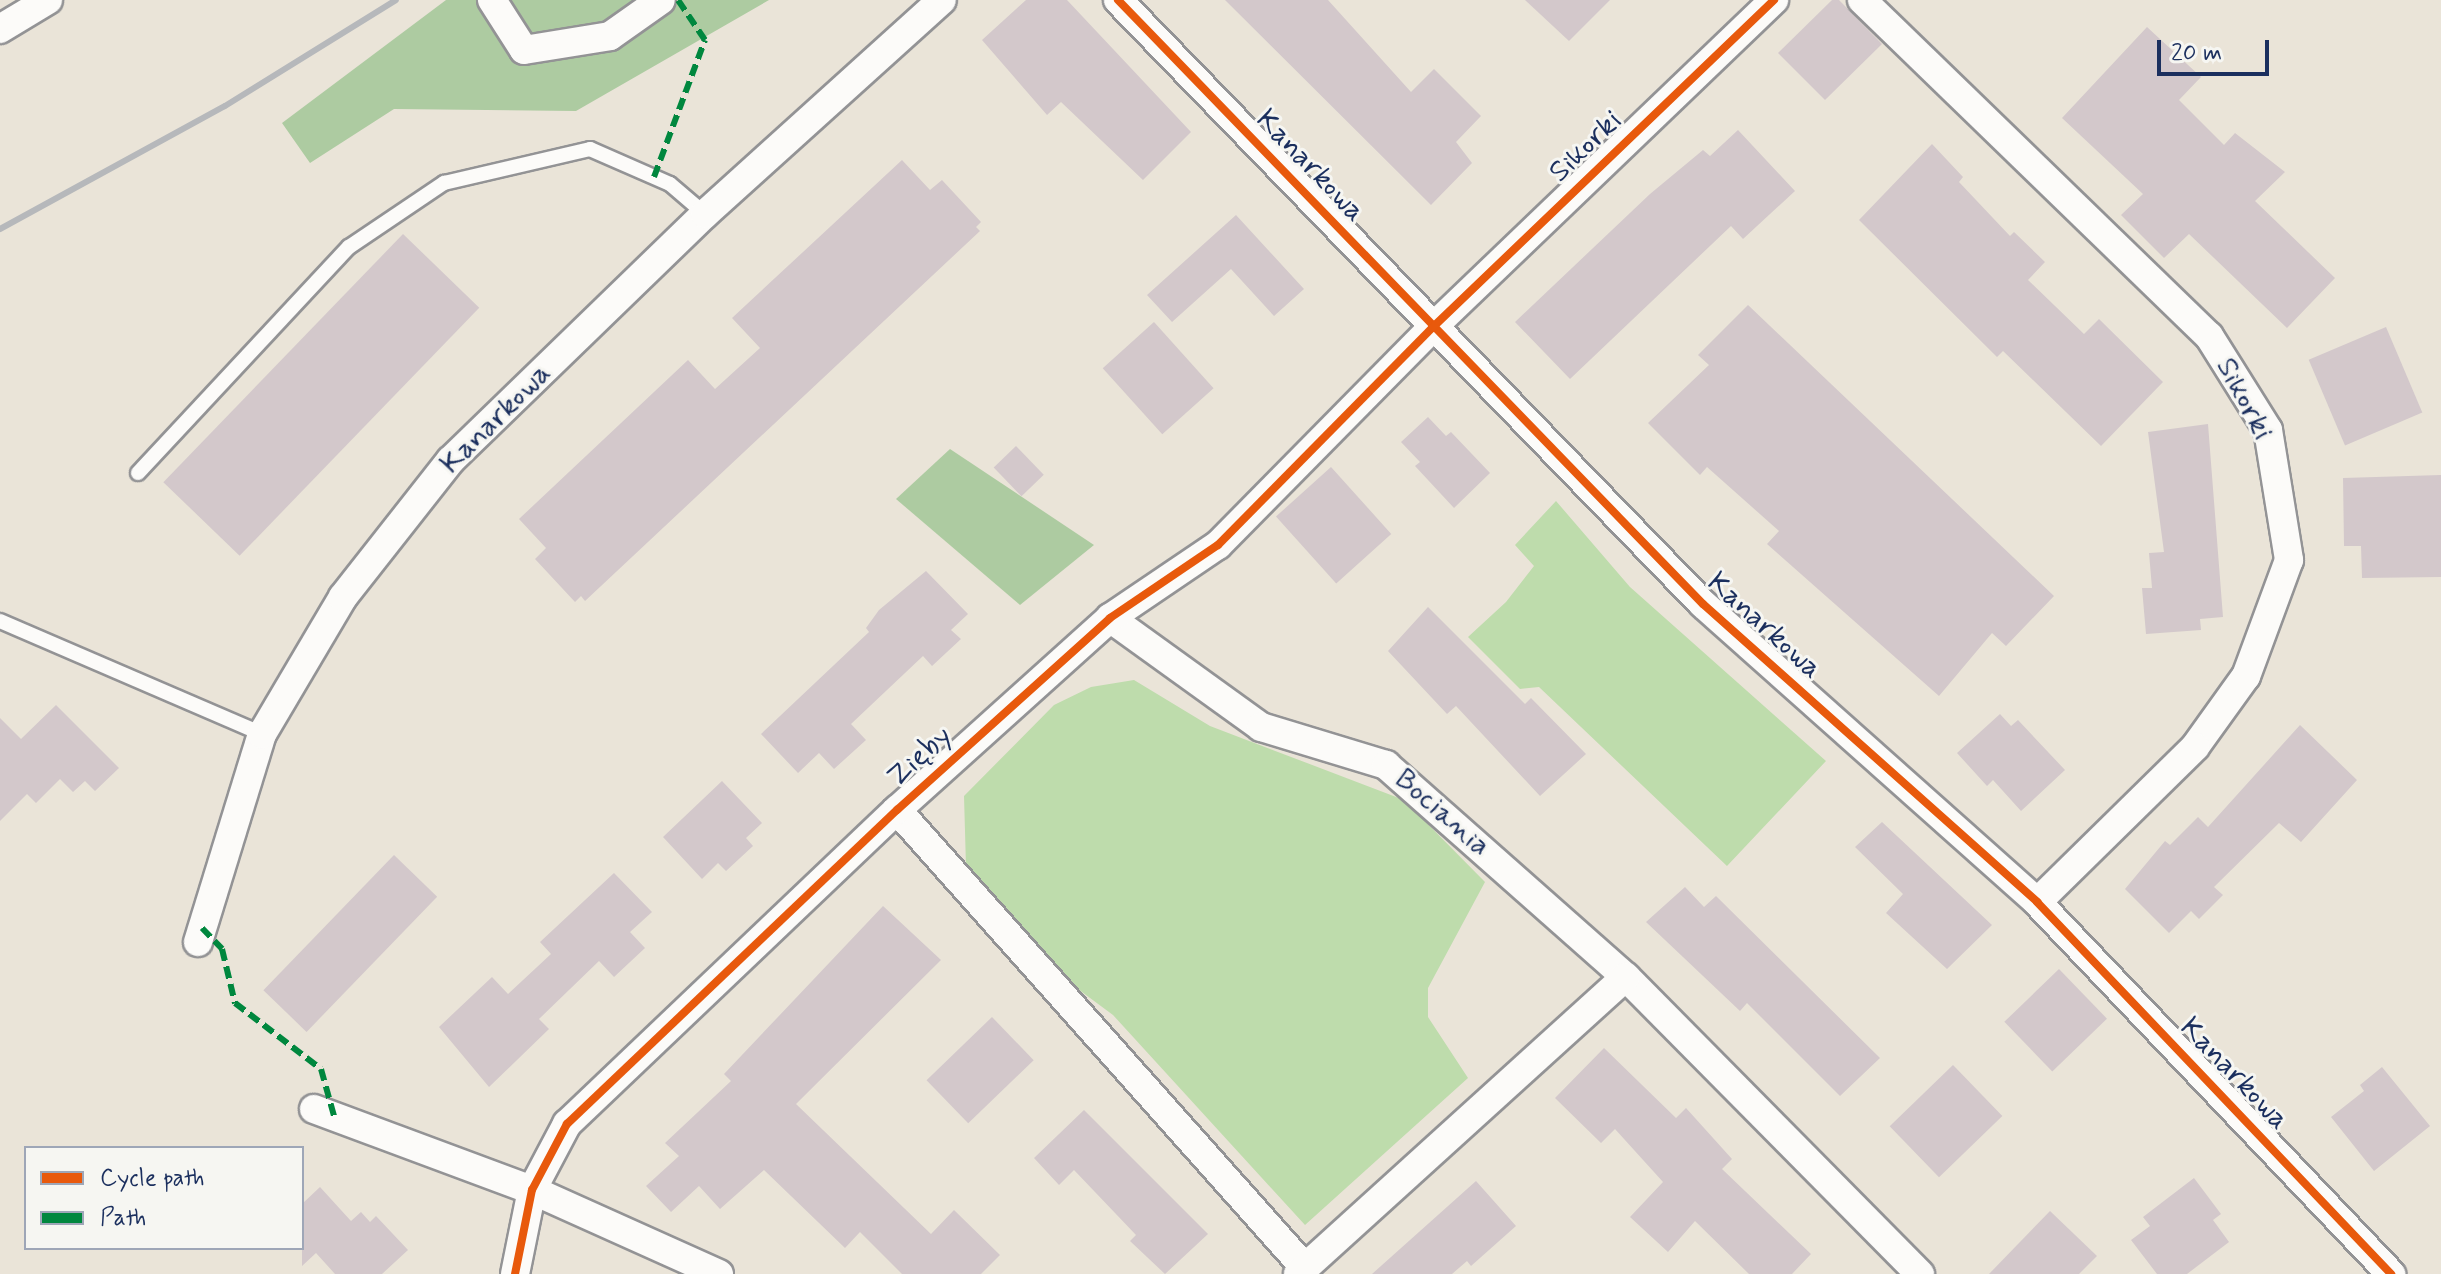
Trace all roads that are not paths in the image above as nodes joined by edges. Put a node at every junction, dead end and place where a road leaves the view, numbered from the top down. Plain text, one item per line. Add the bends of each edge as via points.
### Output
1 (48, 0) edge
2 (492, 0) edge
3 (661, 0) edge
4 (942, 0) edge
5 (1118, 0) edge
6 (1774, 0) edge
7 (1862, 0) edge
8 (0, 29) edge
9 (705, 214) junction
10 (1432, 328) junction
11 (138, 473) dead end
12 (1110, 618) junction
13 (0, 621) edge
14 (262, 734) junction
15 (897, 810) junction
16 (2037, 902) junction
17 (198, 942) dead end
18 (1626, 977) junction
19 (314, 1109) dead end
20 (532, 1190) junction
21 (1302, 1271) edge
22 (515, 1274) edge
23 (719, 1274) edge
24 (1920, 1274) edge
25 (2391, 1274) edge

1 - 8 street
2 - 3 street via 524,50 610,36
4 - 9 street, Kanarkowa
5 - 10 street, Kanarkowa
6 - 10 street, Sikorki
7 - 16 street, Sikorki via 2209,336 2268,430 2289,560 2246,676 2195,747
9 - 11 lane via 670,184 590,149 444,183 349,247
9 - 14 street, Kanarkowa via 451,460 343,597
10 - 12 street, Zięby via 1218,545
10 - 16 street, Kanarkowa via 1703,604
12 - 15 street, Zięby
12 - 18 street, Bociania via 1261,727 1386,765
13 - 14 lane
14 - 17 street, Kanarkowa
15 - 20 street, Zięby via 567,1124
15 - 21 street, Zięby
16 - 25 street, Kanarkowa
18 - 21 street
18 - 24 street, Bociania
19 - 20 street
20 - 22 street, Zięby
20 - 23 street

